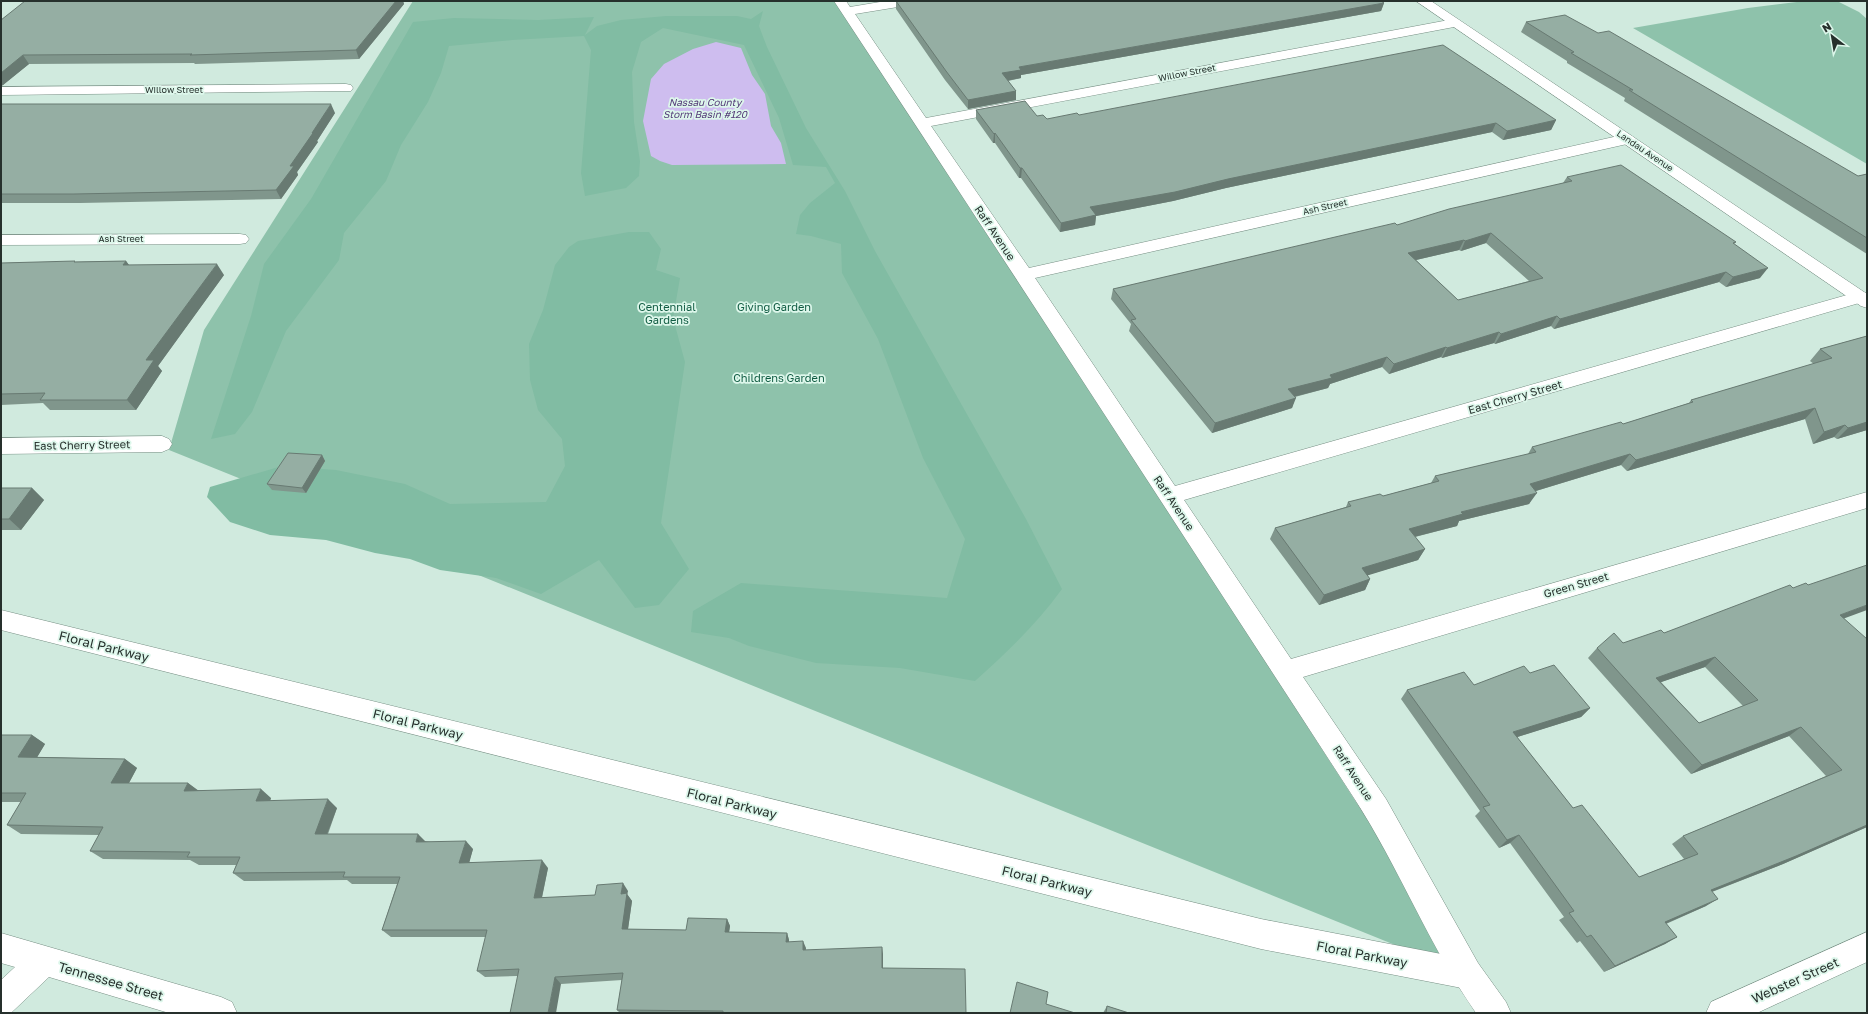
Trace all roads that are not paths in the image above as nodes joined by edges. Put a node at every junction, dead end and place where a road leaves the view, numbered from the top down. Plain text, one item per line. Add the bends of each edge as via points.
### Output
1 (910, 1) edge
2 (1422, 1) edge
3 (844, 6) edge
4 (1454, 23) junction
5 (346, 88) dead end
6 (1, 91) edge
7 (921, 123) junction
8 (1627, 139) junction
9 (240, 239) dead end
10 (1, 240) edge
11 (1024, 275) junction
12 (1864, 299) edge
13 (162, 444) dead end
14 (1, 446) edge
15 (1169, 496) junction
16 (1867, 500) edge
17 (1, 620) edge
18 (1286, 671) junction
19 (1867, 947) edge
20 (1, 948) edge
21 (44, 961) junction
22 (1467, 974) junction
23 (1, 1001) edge
24 (221, 1013) edge
25 (1495, 1013) edge
26 (1722, 1013) edge

1 - 3 street
2 - 4 street, Landau Avenue
3 - 7 street, Raff Avenue
4 - 7 street, Willow Street
4 - 8 street, Landau Avenue
5 - 6 street, Willow Street
7 - 11 street, Raff Avenue
8 - 11 street, Ash Street
8 - 12 street, Landau Avenue
9 - 10 street, Ash Street
11 - 15 street, Raff Avenue
12 - 15 street, East Cherry Street
13 - 14 street, East Cherry Street
15 - 18 street, Raff Avenue
16 - 18 street, Green Street
17 - 22 street, Floral Parkway via 1261,934
18 - 22 street, Raff Avenue via 1376,808
19 - 26 street, Webster Street
20 - 21 street, Tennessee Street
21 - 23 street
21 - 24 street, Tennessee Street
22 - 25 street, Raff Avenue

